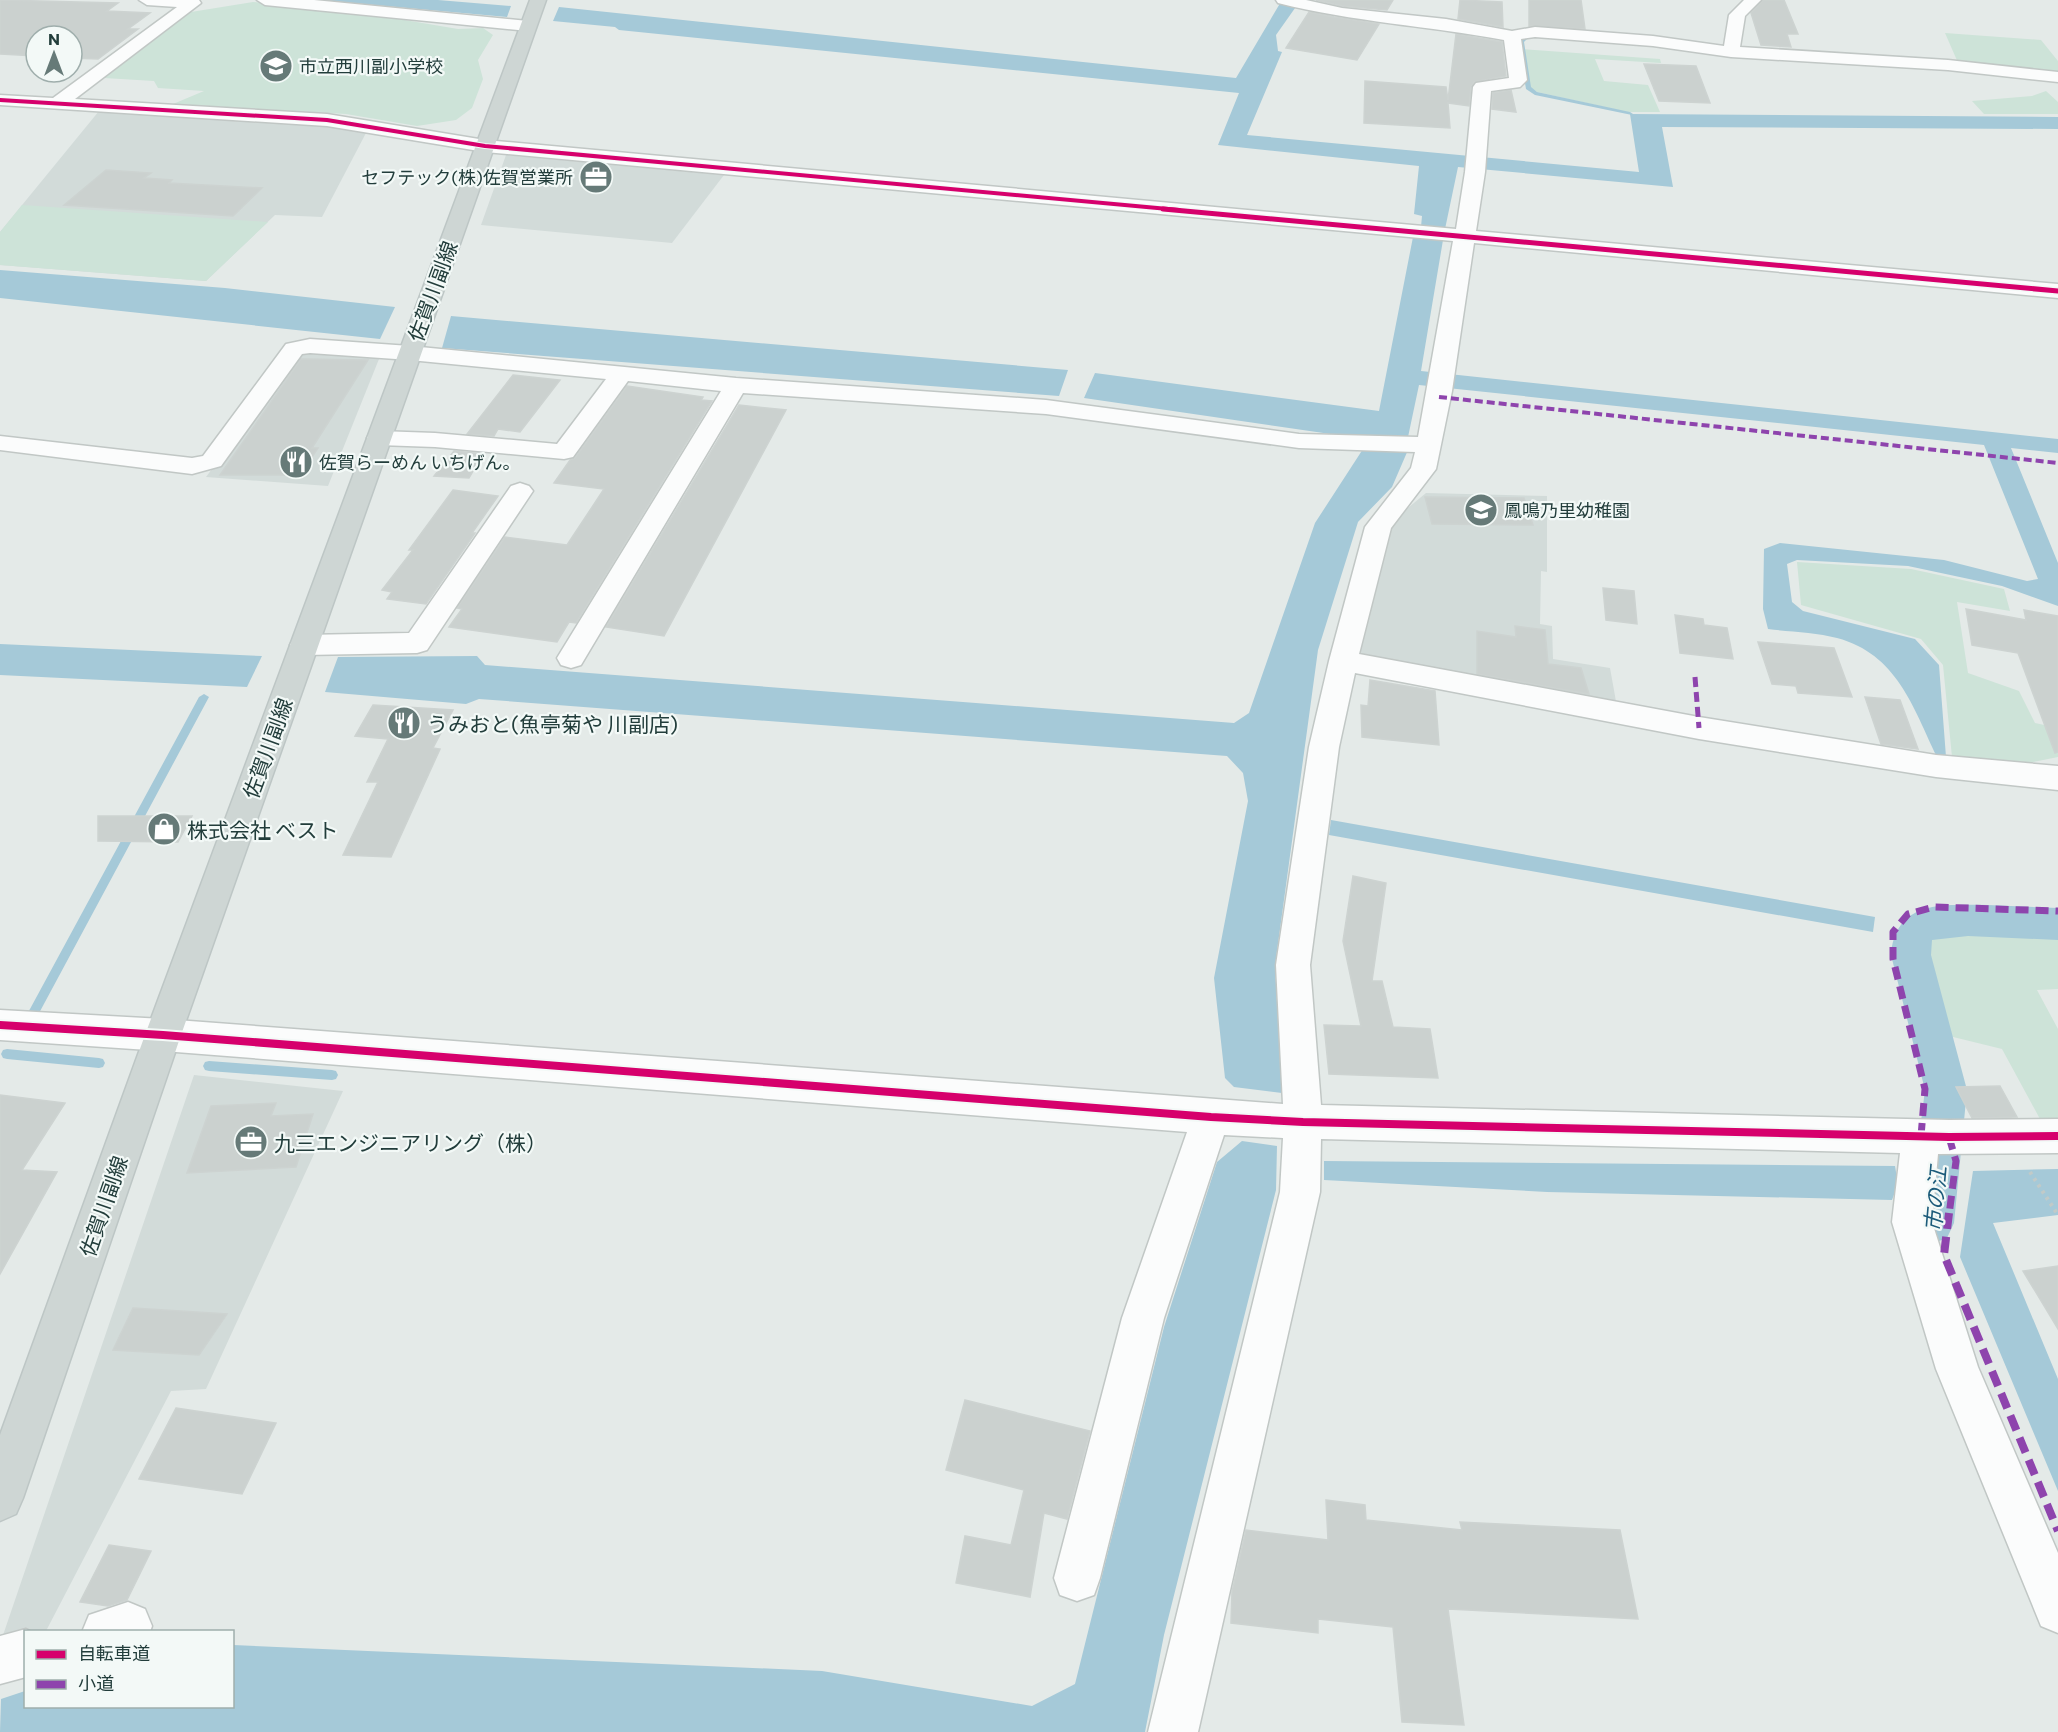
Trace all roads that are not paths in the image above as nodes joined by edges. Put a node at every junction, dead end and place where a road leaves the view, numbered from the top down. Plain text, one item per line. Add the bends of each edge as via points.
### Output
1 (147, 0) edge
2 (265, 0) edge
3 (538, 0) edge
4 (1284, 0) edge
5 (1753, 0) edge
6 (202, 1) edge
7 (528, 26) junction
8 (1512, 36) junction
9 (1731, 52) junction
10 (2058, 76) edge
11 (0, 100) edge
12 (58, 103) junction
13 (485, 146) junction
14 (1463, 237) junction
15 (2058, 291) edge
16 (410, 353) junction
17 (621, 375) junction
18 (736, 385) junction
19 (379, 438) junction
20 (0, 443) edge
21 (1429, 445) junction
22 (520, 491) dead end
23 (304, 645) junction
24 (571, 658) dead end
25 (1343, 661) junction
26 (2058, 778) edge
27 (0, 1024) edge
28 (163, 1035) junction
29 (1210, 1118) junction
30 (1304, 1122) junction
31 (2058, 1136) edge
32 (1935, 1137) junction
33 (0, 1498) edge
34 (1077, 1578) dead end
35 (2058, 1609) edge
36 (24, 1654) edge
37 (0, 1660) edge
38 (1173, 1732) edge

1 - 6 street
2 - 7 street
3 - 7 main road, 佐賀川副線
4 - 8 street via 1342,13 1447,16
5 - 9 street via 1737,15
6 - 12 street
7 - 13 main road, 佐賀川副線
8 - 9 street via 1534,32
8 - 14 street via 1518,80 1482,87 1476,163
9 - 10 street
11 - 12 street
12 - 13 street via 327,120
13 - 14 street
13 - 16 main road, 佐賀川副線
14 - 15 street
14 - 21 street
16 - 17 street
16 - 19 main road, 佐賀川副線
16 - 20 street via 310,346 294,349 212,462 192,466
17 - 18 street
17 - 19 street via 564,452
18 - 21 street via 1046,407 1299,441
18 - 24 street
19 - 23 main road, 佐賀川副線
21 - 25 street via 1423,470 1378,527
22 - 23 street via 417,643
23 - 28 main road, 佐賀川副線
25 - 26 street via 1936,766
25 - 30 street via 1324,747 1293,965
27 - 28 street
28 - 29 street
28 - 33 main road, 佐賀川副線
29 - 30 street
29 - 34 street via 1143,1318
30 - 32 street
30 - 38 street via 1300,1192
31 - 32 street
32 - 35 street via 1911,1222 1957,1370
36 - 37 street

